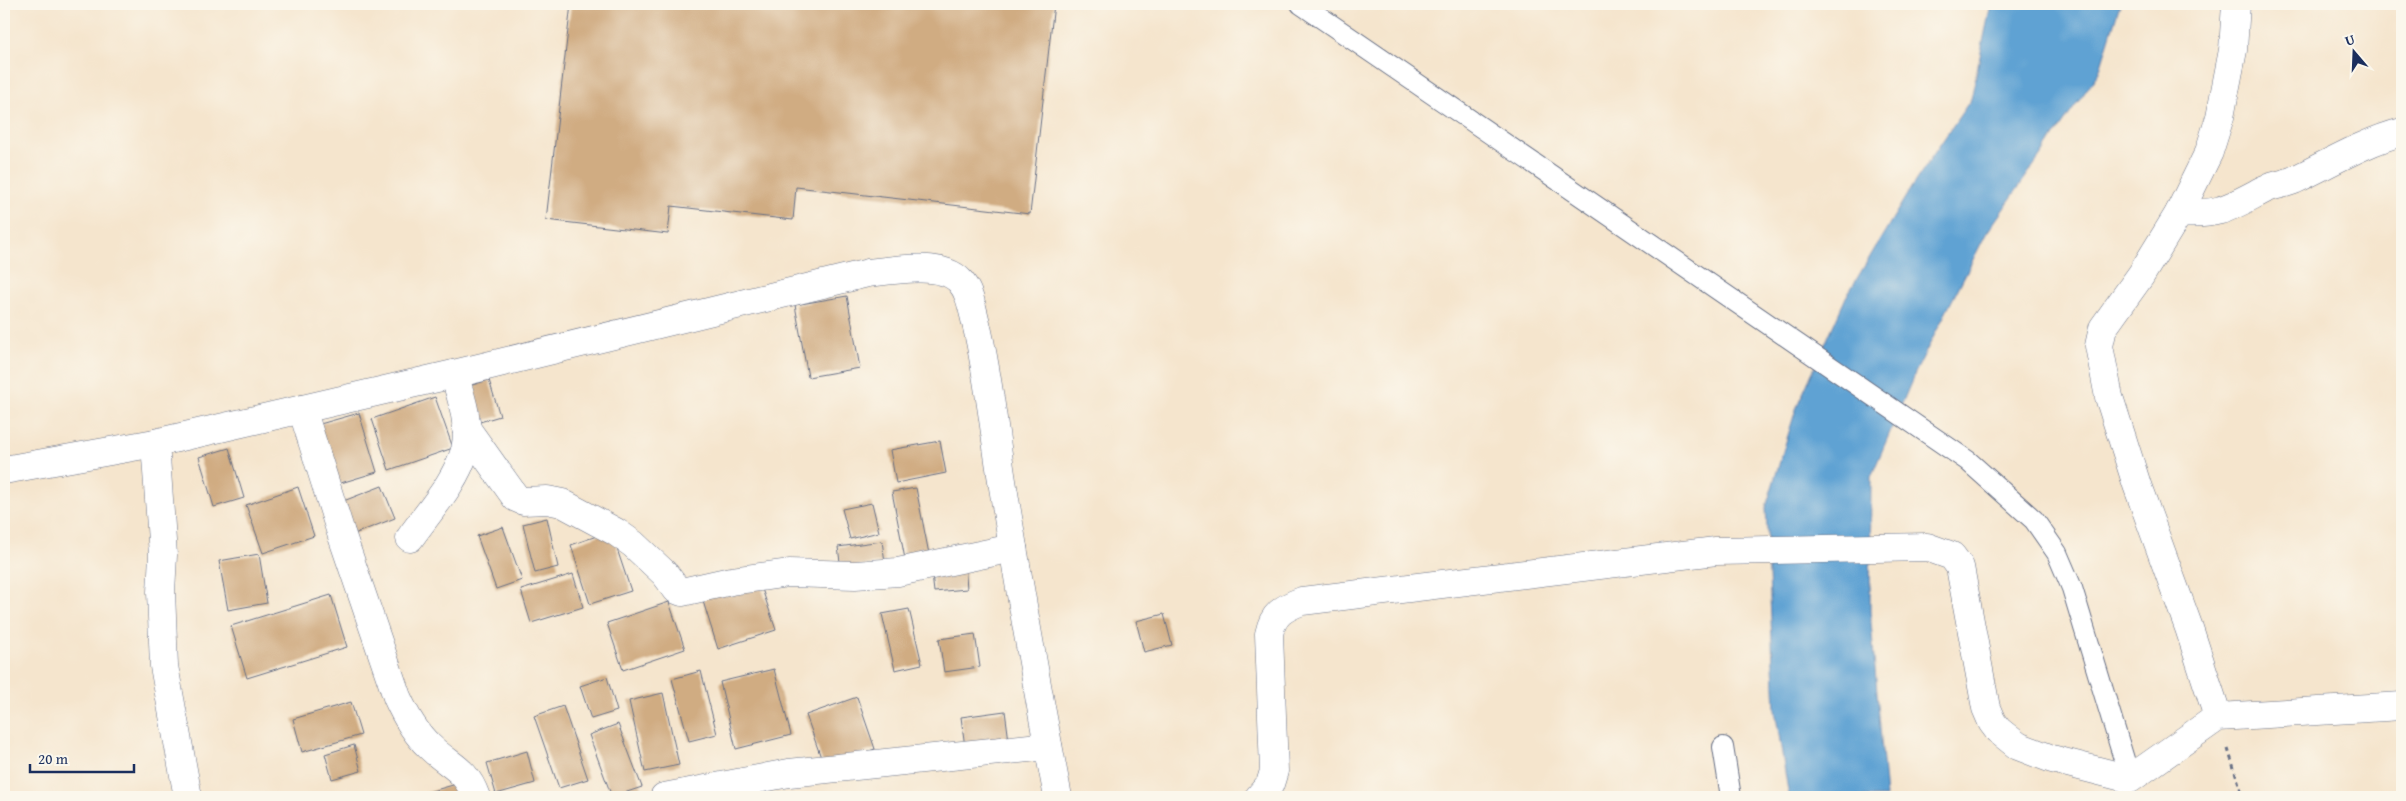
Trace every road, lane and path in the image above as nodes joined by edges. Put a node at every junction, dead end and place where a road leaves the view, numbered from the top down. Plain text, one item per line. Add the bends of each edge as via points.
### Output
1 (1301, 4) edge
2 (2236, 4) edge
3 (2402, 132) edge
4 (2179, 213) junction
5 (454, 374) junction
6 (302, 408) junction
7 (466, 428) junction
8 (155, 443) junction
9 (4, 470) edge
10 (410, 538) dead end
11 (1013, 548) junction
12 (2402, 706) edge
13 (2218, 718) junction
14 (1048, 746) junction
15 (1723, 747) dead end
16 (2133, 788) edge
17 (188, 797) edge
18 (476, 797) edge
19 (664, 797) edge
20 (1058, 797) edge
21 (1260, 797) edge
22 (1731, 797) edge
23 (2243, 797) edge

1 - 16 lane via 1968,461 2034,520 2057,552 2072,588
2 - 4 street via 2233,50 2220,117 2209,152
3 - 4 street via 2357,148 2293,181 2267,188 2240,204 2204,215
4 - 13 street via 2103,328 2099,346 2109,397 2137,485
5 - 6 street
5 - 7 street
5 - 11 street via 868,274 901,268 952,274 970,298 985,358
6 - 8 street
6 - 18 street via 397,697 409,723 429,746 466,775
7 - 10 street via 465,448 458,466
7 - 11 street via 516,498 562,503 616,532 633,544 682,592 789,572 855,575 898,572
8 - 9 street
8 - 17 street via 163,555 160,592 164,666
11 - 14 street
12 - 13 street
13 - 16 street
13 - 23 path
14 - 19 street via 789,774
14 - 20 street
15 - 22 lane
16 - 21 street via 2018,746 1998,730 1986,708 1960,567 1952,556 1927,547 1716,551 1302,600 1282,609 1271,623 1274,771 1270,784

